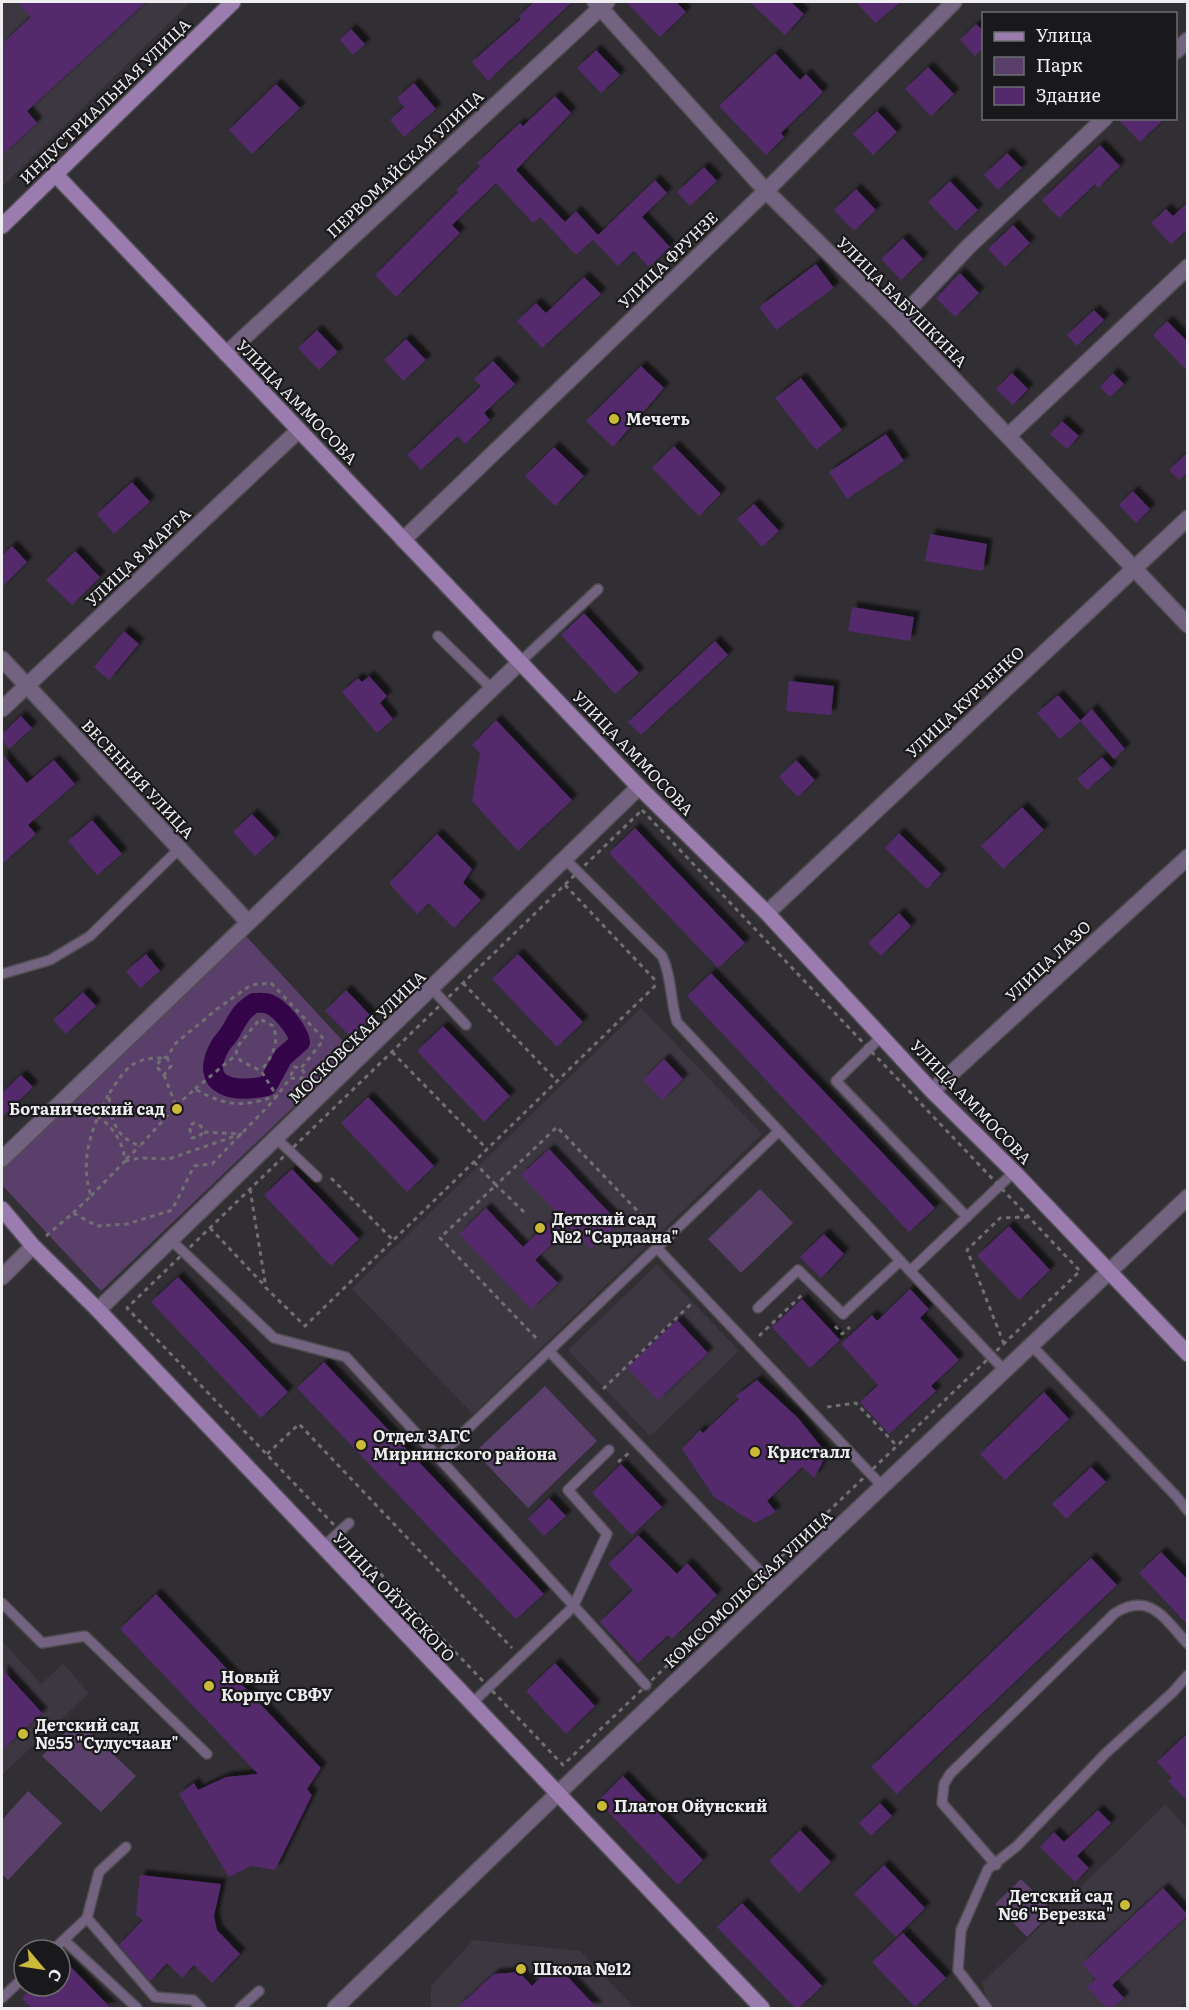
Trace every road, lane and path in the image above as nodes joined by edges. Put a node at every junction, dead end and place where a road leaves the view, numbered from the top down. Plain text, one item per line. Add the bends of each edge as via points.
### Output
1 (233, 2) edge
2 (954, 2) edge
3 (601, 4) edge
4 (1103, 120) edge
5 (55, 174) junction
6 (766, 191) junction
7 (2, 226) edge
8 (1188, 267) edge
9 (898, 321) junction
10 (226, 354) junction
11 (299, 430) junction
12 (1008, 436) junction
13 (1188, 518) edge
14 (403, 540) junction
15 (1135, 568) junction
16 (597, 589) dead end
17 (1188, 625) edge
18 (438, 636) dead end
19 (2, 659) edge
20 (519, 663) junction
21 (26, 686) junction
22 (492, 689) junction
23 (2, 709) edge
24 (639, 787) junction
25 (179, 849) junction
26 (1188, 857) edge
27 (565, 859) junction
28 (565, 885) dead end
29 (767, 913) junction
30 (248, 922) junction
31 (2, 974) edge
32 (463, 983) dead end
33 (432, 989) junction
34 (466, 1025) dead end
35 (882, 1036) junction
36 (392, 1052) dead end
37 (236, 1055) junction
38 (167, 1057) junction
39 (162, 1058) junction
40 (301, 1068) junction
41 (261, 1071) junction
42 (164, 1075) junction
43 (290, 1078) junction
44 (557, 1081) junction
45 (195, 1089) junction
46 (932, 1091) junction
47 (109, 1094) junction
48 (277, 1096) junction
49 (176, 1106) junction
50 (98, 1116) junction
51 (779, 1131) junction
52 (204, 1132) junction
53 (241, 1134) junction
54 (277, 1139) junction
55 (297, 1143) dead end
56 (140, 1146) junction
57 (487, 1149) junction
58 (305, 1151) dead end
59 (2, 1159) edge
60 (125, 1161) junction
61 (474, 1162) junction
62 (1014, 1172) junction
63 (329, 1176) dead end
64 (317, 1178) dead end
65 (496, 1185) junction
66 (250, 1189) dead end
67 (91, 1196) junction
68 (1188, 1197) edge
69 (2, 1209) edge
70 (524, 1212) dead end
71 (73, 1214) junction
72 (967, 1217) junction
73 (1028, 1217) dead end
74 (650, 1224) dead end
75 (210, 1228) dead end
76 (393, 1240) junction
77 (171, 1241) junction
78 (33, 1246) junction
79 (657, 1248) junction
80 (900, 1261) junction
81 (910, 1271) junction
82 (1107, 1271) junction
83 (2, 1276) edge
84 (266, 1288) junction
85 (701, 1294) junction
86 (811, 1301) dead end
87 (758, 1308) dead end
88 (98, 1310) junction
89 (858, 1319) dead end
90 (835, 1326) dead end
91 (754, 1340) dead end
92 (1004, 1344) dead end
93 (1032, 1347) junction
94 (546, 1348) junction
95 (978, 1353) dead end
96 (1188, 1354) edge
97 (986, 1361) dead end
98 (1006, 1372) junction
99 (593, 1398) junction
100 (817, 1408) dead end
101 (897, 1446) dead end
102 (609, 1450) dead end
103 (267, 1454) dead end
104 (438, 1457) junction
105 (637, 1460) dead end
106 (614, 1466) dead end
107 (884, 1486) junction
108 (1188, 1511) edge
109 (349, 1523) dead end
110 (323, 1547) junction
111 (746, 1575) dead end
112 (754, 1583) dead end
113 (776, 1588) junction
114 (2, 1602) edge
115 (573, 1607) junction
116 (1188, 1644) edge
117 (504, 1655) dead end
118 (488, 1670) dead end
119 (643, 1673) dead end
120 (1188, 1675) edge
121 (480, 1677) dead end
122 (649, 1683) joint
123 (470, 1705) junction
124 (207, 1754) dead end
125 (557, 1795) junction
126 (126, 1847) dead end
127 (996, 1865) junction
128 (87, 1918) junction
129 (66, 1938) edge
130 (72, 1948) edge
131 (259, 1991) dead end
132 (136, 2008) edge
133 (201, 2008) edge
134 (240, 2008) edge
135 (335, 2008) edge
136 (762, 2008) edge
137 (987, 2008) edge

1 - 5 main road, ИНДУСТРИАЛЬНАЯ УЛИЦА
2 - 6 street, УЛИЦА ФРУНЗЕ
3 - 6 street, УЛИЦА БАБУШКИНА
3 - 10 street, ПЕРВОМАЙСКАЯ УЛИЦА
4 - 9 street via 969,246
5 - 7 main road, ИНДУСТРИАЛЬНАЯ УЛИЦА
5 - 10 main road, УЛИЦА АММОСОВА
6 - 9 street, УЛИЦА БАБУШКИНА
6 - 14 street, УЛИЦА ФРУНЗЕ
8 - 12 street
9 - 12 street, УЛИЦА БАБУШКИНА
10 - 11 main road, УЛИЦА АММОСОВА
11 - 14 main road, УЛИЦА АММОСОВА
11 - 21 street, УЛИЦА 8 МАРТА
12 - 15 street, УЛИЦА БАБУШКИНА
13 - 15 street, УЛИЦА КУРЧЕНКО
14 - 20 main road, УЛИЦА АММОСОВА
15 - 17 street, УЛИЦА БАБУШКИНА
15 - 29 street, УЛИЦА КУРЧЕНКО
16 - 20 lane
18 - 22 lane
19 - 21 street, ВЕСЕННЯЯ УЛИЦА
20 - 22 street
20 - 24 main road, УЛИЦА АММОСОВА
21 - 23 street, УЛИЦА 8 МАРТА
21 - 25 street, ВЕСЕННЯЯ УЛИЦА
22 - 30 street
24 - 27 street, МОСКОВСКАЯ УЛИЦА
24 - 29 main road, УЛИЦА АММОСОВА
25 - 30 street, ВЕСЕННЯЯ УЛИЦА
25 - 31 lane via 90,936 50,960
26 - 46 street, УЛИЦА ЛАЗО
27 - 33 street, МОСКОВСКАЯ УЛИЦА
27 - 51 lane via 662,956 677,1022
28 - 44 path via 658,983
29 - 35 main road, УЛИЦА АММОСОВА
30 - 59 street
32 - 44 path
33 - 34 lane
33 - 54 street, МОСКОВСКАЯ УЛИЦА
35 - 46 main road, УЛИЦА АММОСОВА
35 - 72 lane via 836,1081
36 - 57 path
37 - 41 path via 249,1067
37 - 41 path via 237,1047 260,1019 273,1026 277,1035 274,1049
37 - 45 path
38 - 39 path
38 - 40 path via 176,1042 225,1003 251,985 271,983 322,1036 323,1041
38 - 42 path via 171,1066
39 - 42 path via 156,1066
39 - 47 path via 145,1058 126,1069
40 - 43 path via 294,1067
40 - 43 path via 305,1074 301,1079
41 - 48 path
42 - 49 path
43 - 48 path
44 - 57 path
45 - 48 path via 233,1105 249,1105
45 - 49 path
46 - 62 main road, УЛИЦА АММОСОВА
47 - 50 path
47 - 56 path via 112,1123
48 - 53 path
49 - 56 path
50 - 60 path via 120,1141
50 - 67 path via 90,1131 87,1182
51 - 79 lane
51 - 80 lane
52 - 52 path via 194,1122 189,1126 192,1138
52 - 53 path
53 - 60 path via 169,1159
53 - 71 path via 212,1164 194,1166 172,1210 127,1224 98,1226
54 - 64 lane
54 - 77 street, МОСКОВСКАЯ УЛИЦА
55 - 58 path
56 - 60 path
57 - 61 path
60 - 67 path
61 - 65 path
61 - 76 path
62 - 72 lane
62 - 82 main road, УЛИЦА АММОСОВА
63 - 76 path
65 - 70 path
65 - 74 path via 557,1127
65 - 94 path via 440,1238
66 - 84 path
67 - 71 path
68 - 82 street, КОМСОМОЛЬСКАЯ УЛИЦА
69 - 78 main road, УЛИЦА ОЙУНСКОГО
71 - 78 path
72 - 81 lane
73 - 92 path via 1000,1218 967,1250
75 - 84 path
76 - 84 path via 305,1326
77 - 88 street, МОСКОВСКАЯ УЛИЦА
77 - 104 lane via 274,1338 346,1357
78 - 83 street
78 - 88 main road, УЛИЦА ОЙУНСКОГО
79 - 85 lane
79 - 94 lane
80 - 81 lane
80 - 87 lane via 843,1314 798,1270
81 - 98 lane
82 - 93 street, КОМСОМОЛЬСКАЯ УЛИЦА
82 - 96 main road, УЛИЦА АММОСОВА
85 - 99 path
85 - 107 lane
86 - 91 path via 804,1293
88 - 110 main road, УЛИЦА ОЙУНСКОГО
89 - 90 path via 842,1334
93 - 98 street, КОМСОМОЛЬСКАЯ УЛИЦА
93 - 108 lane
94 - 99 lane
94 - 104 lane
95 - 97 path
98 - 107 street, КОМСОМОЛЬСКАЯ УЛИЦА
99 - 113 lane
100 - 101 path via 856,1403
102 - 115 lane via 568,1490 607,1534
103 - 117 path via 299,1424 512,1648
104 - 115 lane
105 - 106 path via 629,1452
107 - 113 street, КОМСОМОЛЬСКАЯ УЛИЦА
109 - 110 lane
110 - 123 main road, УЛИЦА ОЙУНСКОГО
111 - 112 path
113 - 125 street, КОМСОМОЛЬСКАЯ УЛИЦА
114 - 124 lane via 42,1643 85,1636
115 - 122 lane
115 - 123 lane
116 - 127 lane via 1154,1609 1146,1605 1126,1606 950,1774 944,1784 942,1803
118 - 121 path
119 - 122 path
120 - 127 lane
123 - 125 main road, УЛИЦА ОЙУНСКОГО
125 - 135 street, КОМСОМОЛЬСКАЯ УЛИЦА
125 - 136 main road, УЛИЦА ОЙУНСКОГО
126 - 128 lane via 99,1872
127 - 137 lane via 981,1879 961,1930 958,1970
128 - 129 lane
128 - 133 lane via 155,1997 193,2000
130 - 132 lane
131 - 134 lane

